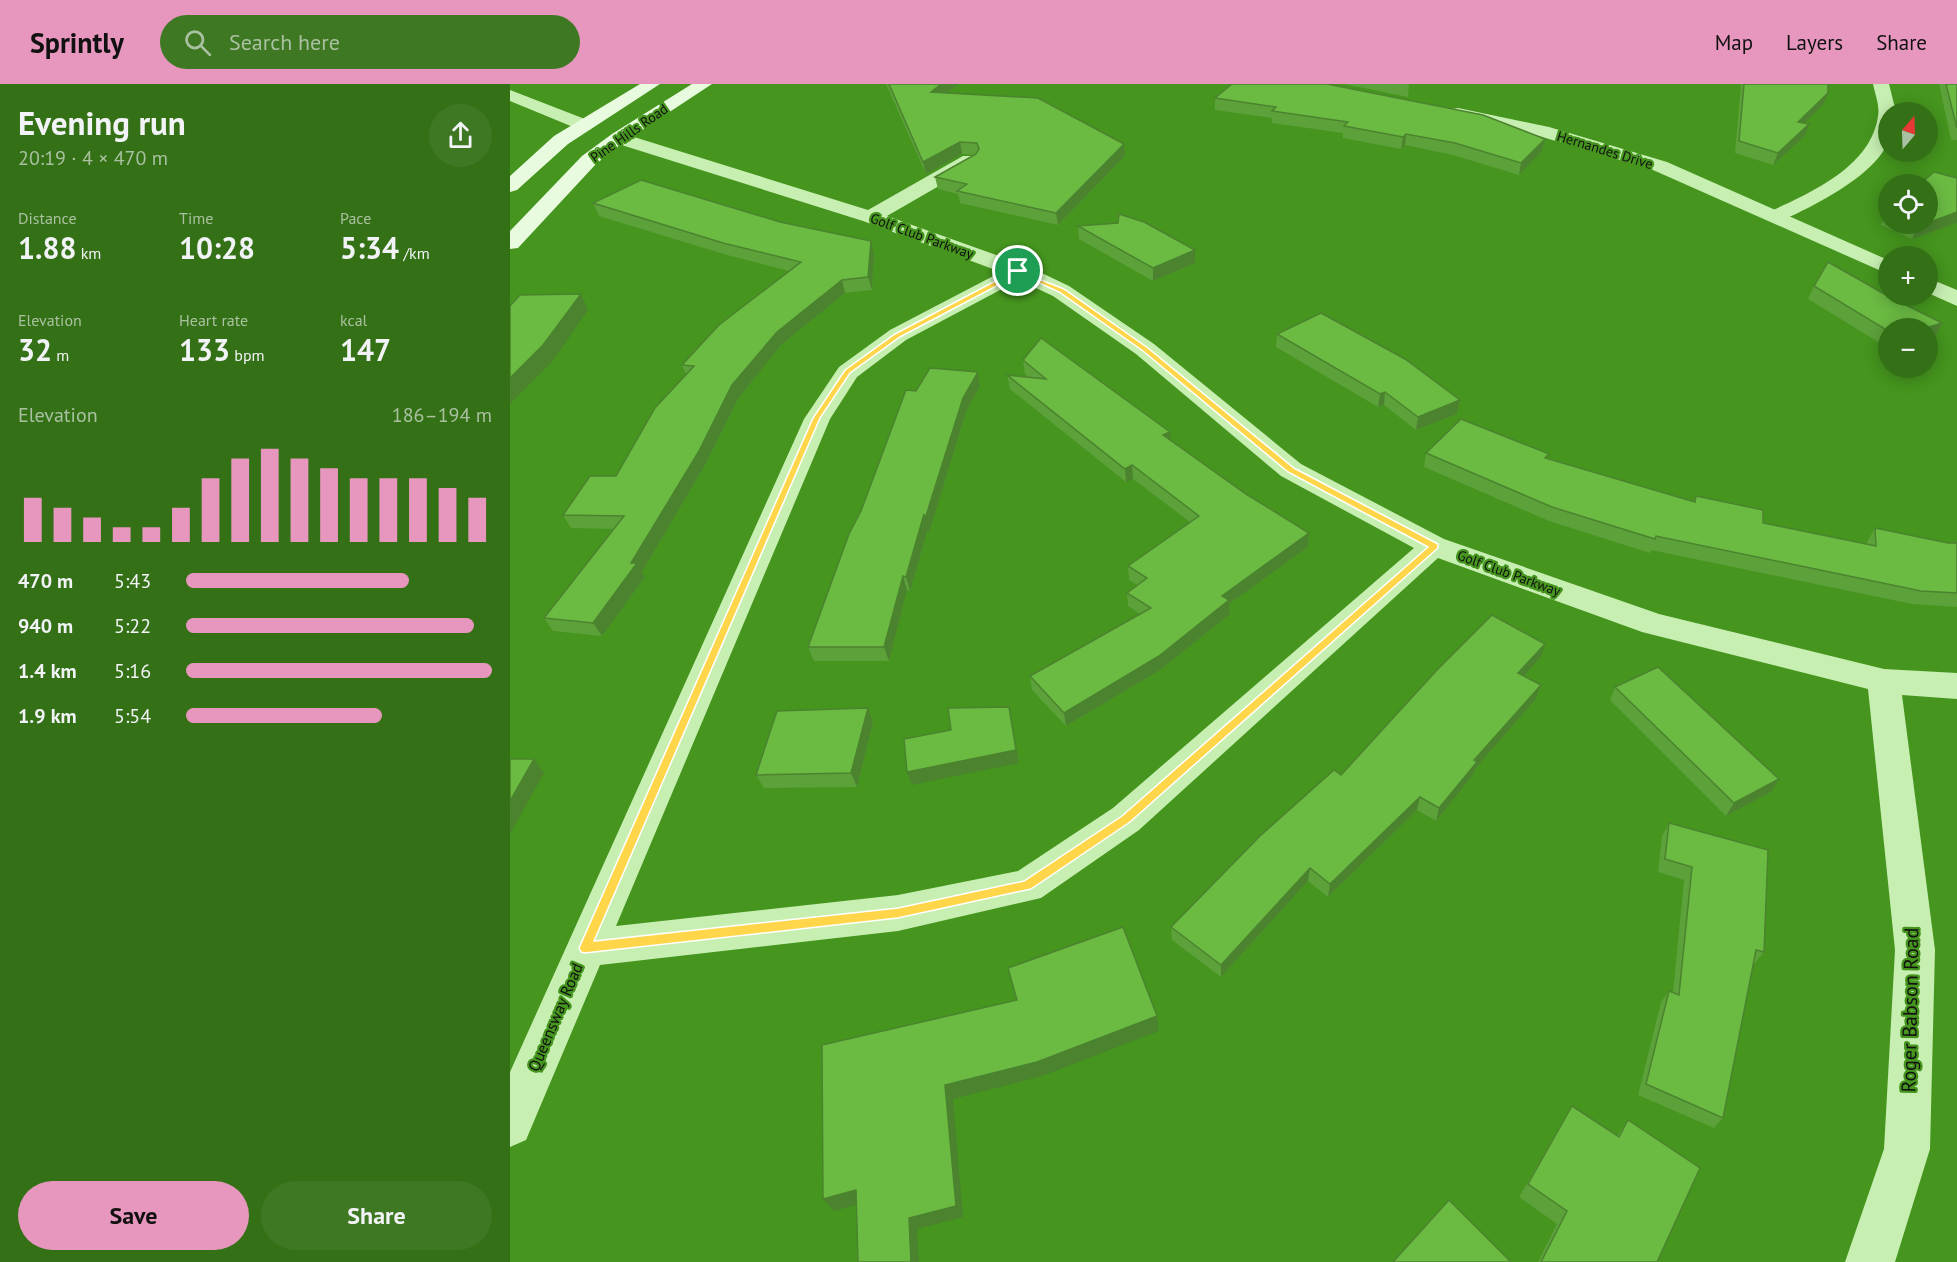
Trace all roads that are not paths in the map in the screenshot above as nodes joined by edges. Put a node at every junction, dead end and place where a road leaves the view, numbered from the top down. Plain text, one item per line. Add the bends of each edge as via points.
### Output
1 (652, 84) edge
2 (704, 84) edge
3 (1881, 84) edge
4 (510, 95) edge
5 (1443, 110) edge
6 (585, 125) junction
7 (618, 138) junction
8 (970, 160) edge
9 (510, 186) edge
10 (1776, 216) junction
11 (870, 217) junction
12 (510, 243) edge
13 (1878, 262) edge
14 (1018, 271) junction
15 (1938, 290) edge
16 (1957, 299) edge
17 (1434, 546) junction
18 (1884, 681) junction
19 (1957, 686) edge
20 (585, 948) junction
21 (510, 1124) edge
22 (1870, 1262) edge

1 - 6 main road, Pine Hills Road
2 - 7 main road, Pine Hills Road
3 - 10 street via 1887,116 1883,135 1864,162 1820,195
4 - 6 street
5 - 10 street, Hernandes Drive via 1543,131 1660,166
6 - 9 main road, Pine Hills Road via 561,140
7 - 11 street, Golf Club Parkway
7 - 12 main road, Pine Hills Road via 589,160
8 - 11 street
10 - 13 street, Hernandes Drive
11 - 14 street, Golf Club Parkway
14 - 17 street, Golf Club Parkway via 1061,291 1145,349 1291,470
14 - 20 street, Queensway Road via 898,335 864,359 848,372 817,418
15 - 16 street
17 - 18 street, Golf Club Parkway via 1653,624
17 - 20 street via 1126,819 1027,886 898,913
18 - 19 street, Golf Club Parkway
18 - 22 street, Roger Babson Road via 1915,950 1907,1149
20 - 21 street, Queensway Road

